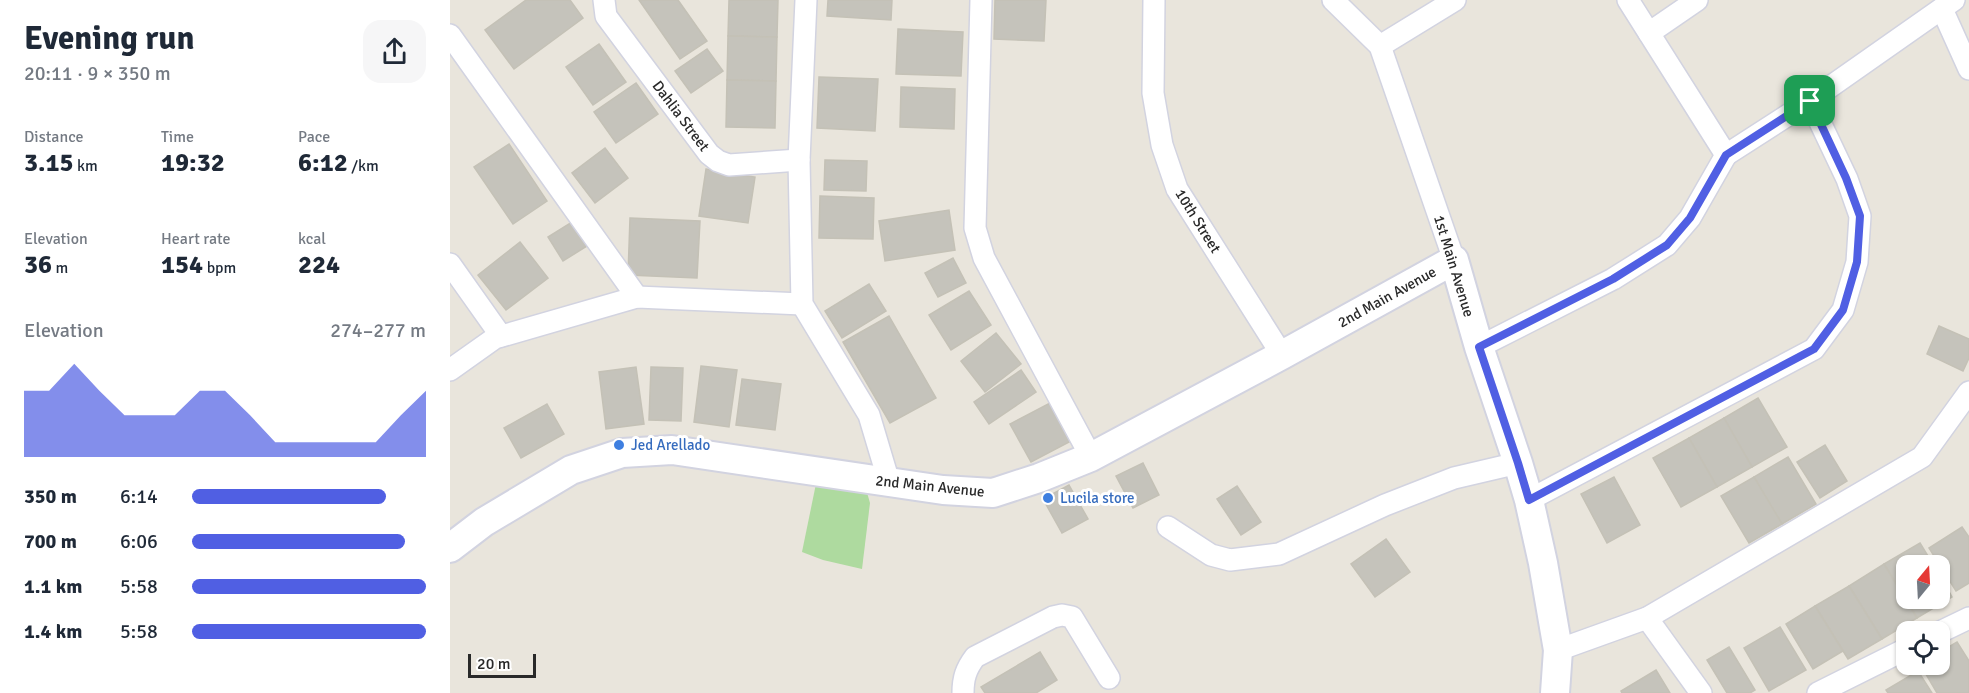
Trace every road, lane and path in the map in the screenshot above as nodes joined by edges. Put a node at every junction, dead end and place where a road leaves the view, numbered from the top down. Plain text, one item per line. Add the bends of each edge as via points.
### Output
1 (604, 0) edge
2 (806, 0) edge
3 (981, 0) edge
4 (1154, 0) edge
5 (1333, 0) edge
6 (1455, 0) edge
7 (1628, 0) edge
8 (1697, 0) edge
9 (1948, 4) edge
10 (1649, 33) junction
11 (450, 35) edge
12 (1380, 46) junction
13 (1969, 69) edge
14 (1810, 101) junction
15 (1726, 155) junction
16 (799, 160) junction
17 (1454, 260) junction
18 (450, 264) edge
19 (637, 297) junction
20 (802, 304) junction
21 (501, 336) junction
22 (1479, 347) junction
23 (1282, 355) junction
24 (450, 370) edge
25 (1969, 393) edge
26 (1091, 457) junction
27 (1518, 463) junction
28 (889, 482) junction
29 (1529, 500) junction
30 (1168, 527) dead end
31 (450, 548) edge
32 (1647, 618) junction
33 (1969, 618) edge
34 (1950, 628) edge
35 (1558, 650) junction
36 (1896, 654) edge
37 (1109, 678) dead end
38 (963, 693) edge
39 (1555, 693) edge
40 (1701, 693) edge
41 (1818, 693) edge

1 - 16 street, Dahlia Street via 606,16 709,154 729,165
2 - 16 street
3 - 26 street via 975,228 984,258
4 - 23 street, 10th Street via 1153,93 1162,146 1173,178
5 - 12 street, 1st Main Avenue
6 - 12 street
7 - 10 street
8 - 10 street
9 - 13 street
9 - 14 street
10 - 15 street
11 - 19 street
12 - 17 street, 1st Main Avenue
14 - 15 street
14 - 29 street via 1860,216 1857,262 1843,310 1814,349
15 - 22 street via 1690,218 1667,245 1613,279
16 - 20 street
17 - 22 street, 1st Main Avenue
17 - 23 street, 2nd Main Avenue
18 - 21 street
19 - 20 street
19 - 21 street
20 - 28 street via 869,415
21 - 24 street
22 - 27 street, 1st Main Avenue
23 - 26 street, 2nd Main Avenue
25 - 32 street via 1922,457
26 - 28 street, 2nd Main Avenue via 993,493
27 - 29 street, 1st Main Avenue
27 - 30 street via 1454,477 1279,554 1230,560 1211,555
28 - 31 street, 2nd Main Avenue via 672,450 622,453 571,470 484,522
29 - 35 street, 1st Main Avenue
32 - 35 street
32 - 40 street
33 - 34 street
35 - 39 street, 1st Main Avenue
36 - 41 street
37 - 38 street via 1072,617 1062,615 1053,616 975,657 963,680

